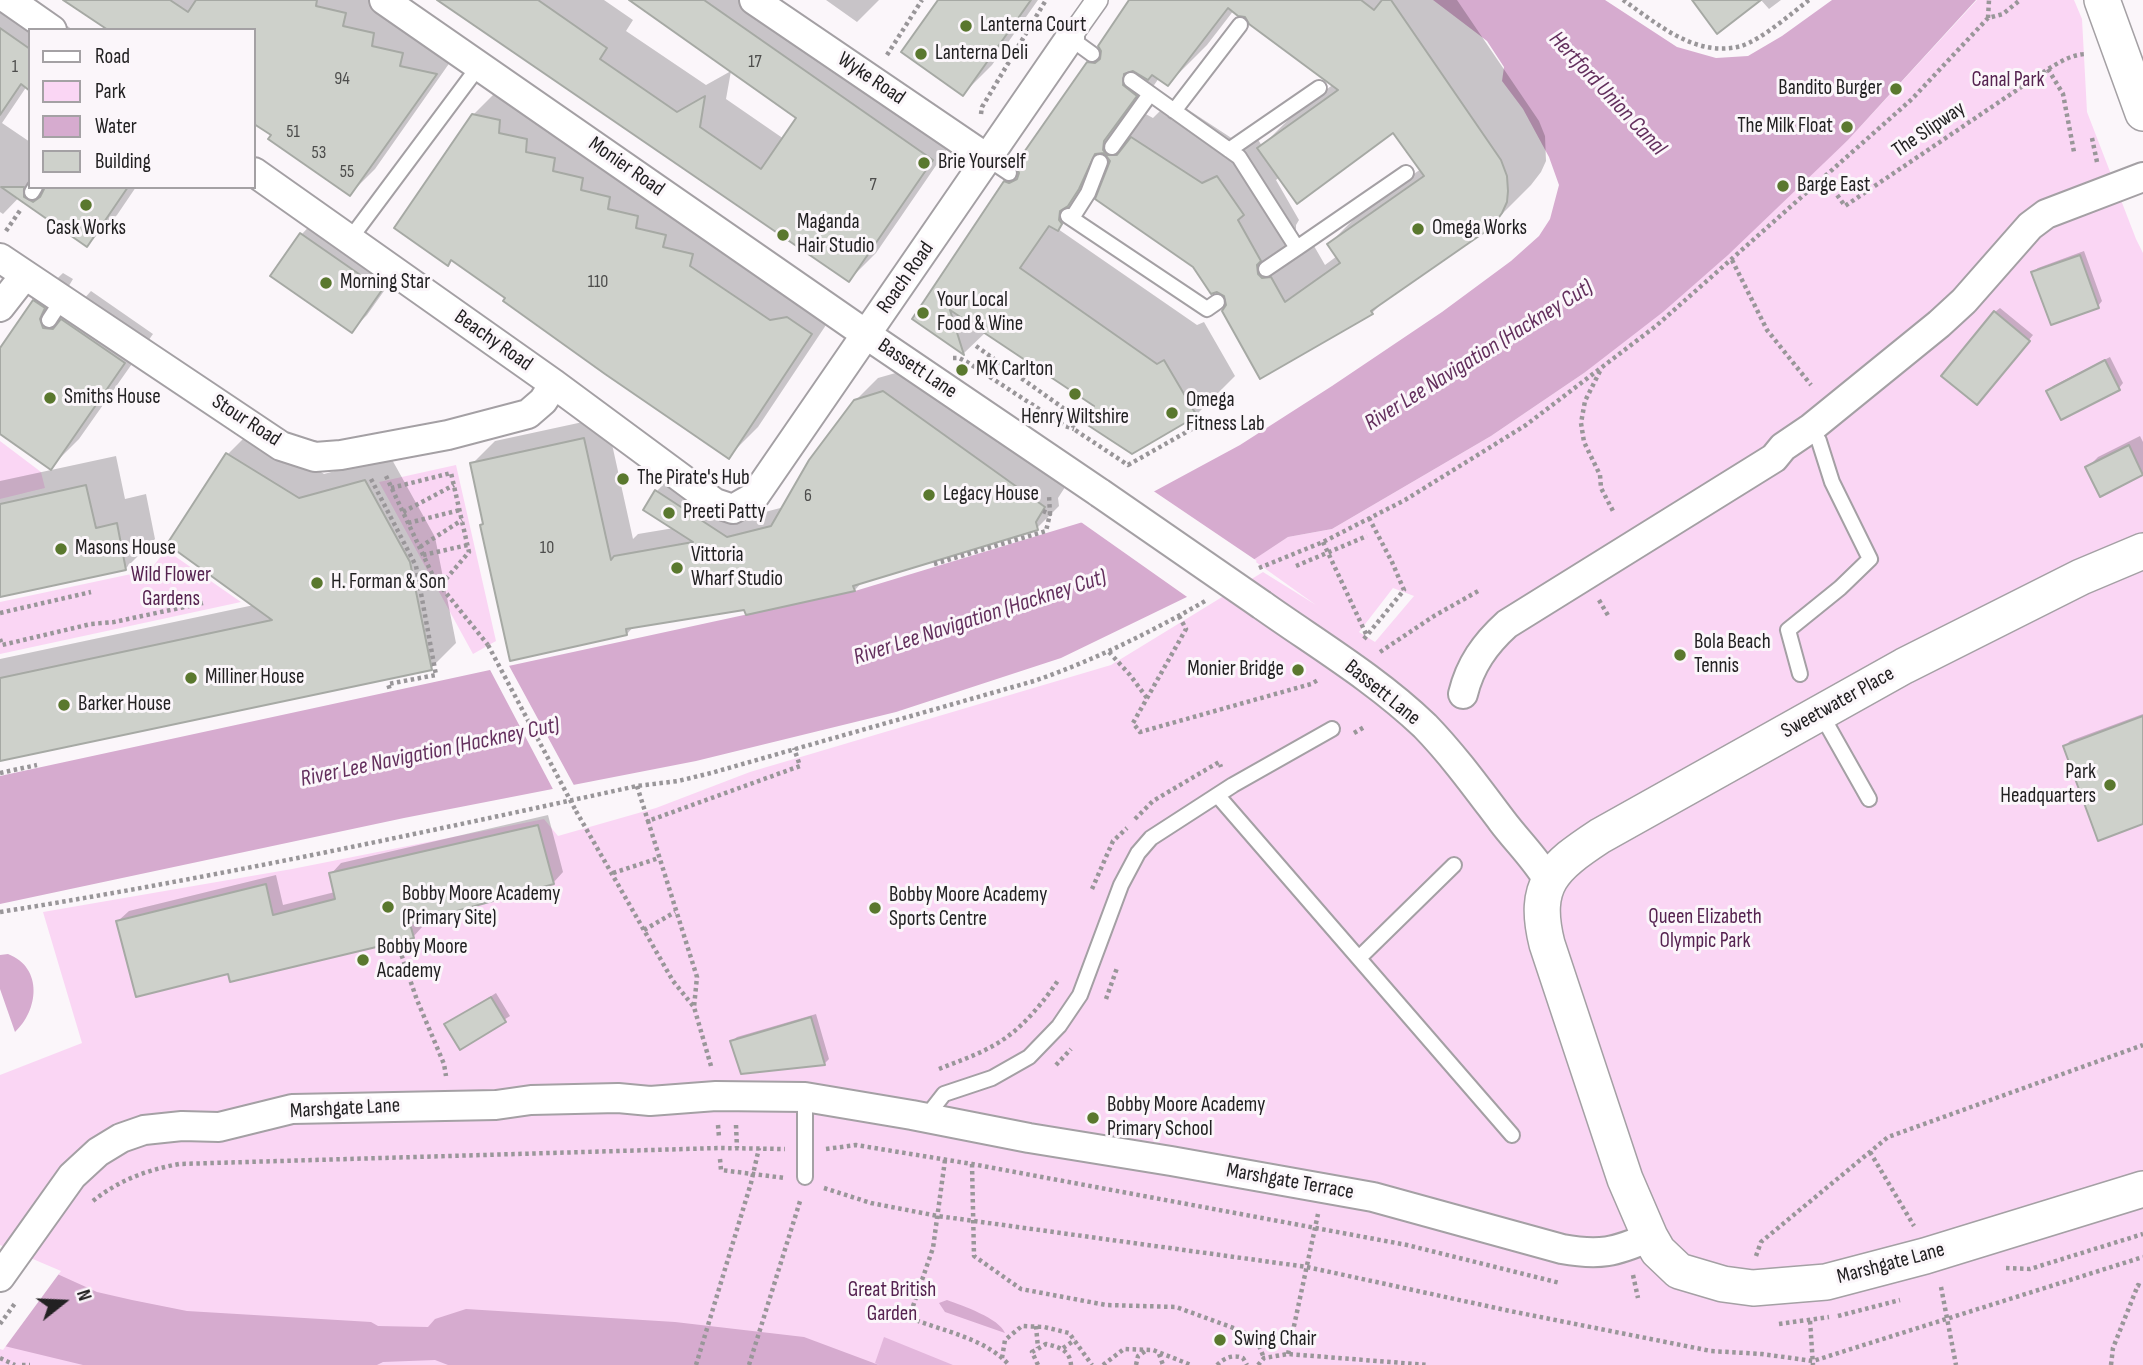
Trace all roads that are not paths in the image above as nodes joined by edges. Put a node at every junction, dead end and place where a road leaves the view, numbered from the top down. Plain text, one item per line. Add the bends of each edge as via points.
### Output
1 (9, 0) edge
2 (384, 0) edge
3 (754, 0) edge
4 (1097, 0) edge
5 (2102, 0) edge
6 (1240, 26) dead end
7 (49, 28) edge
8 (1081, 46) joint
9 (472, 75) junction
10 (1130, 80) dead end
11 (1319, 88) dead end
12 (1150, 94) junction
13 (1174, 111) junction
14 (2143, 113) edge
15 (1112, 147) dead end
16 (1229, 150) junction
17 (1100, 162) dead end
18 (999, 166) junction
19 (256, 173) edge
20 (1406, 173) dead end
21 (2143, 177) edge
22 (350, 239) junction
23 (1297, 248) junction
24 (0, 258) edge
25 (1266, 269) dead end
26 (24, 275) junction
27 (1217, 302) dead end
28 (0, 307) edge
29 (867, 335) junction
30 (554, 384) junction
31 (1811, 428) junction
32 (733, 509) joint
33 (2143, 551) edge
34 (1800, 674) dead end
35 (1463, 694) dead end
36 (1821, 713) junction
37 (1332, 729) dead end
38 (1218, 796) junction
39 (1869, 799) dead end
40 (1454, 865) dead end
41 (1548, 880) junction
42 (1359, 958) junction
43 (722, 1096) joint
44 (805, 1097) junction
45 (926, 1117) junction
46 (1512, 1135) dead end
47 (804, 1180) road end
48 (2143, 1189) edge
49 (1650, 1237) junction
50 (0, 1277) edge

1 - 7 street
2 - 9 street, Monier Road
3 - 18 street, Wyke Road
4 - 8 street
5 - 14 street
6 - 13 lane
8 - 18 street, Roach Road
9 - 22 lane
9 - 29 street, Monier Road
10 - 12 lane
11 - 16 lane
12 - 13 lane
12 - 15 lane
13 - 16 lane
16 - 23 lane via 1239,157
17 - 27 lane via 1088,193 1070,217 1206,309
18 - 29 street, Roach Road
19 - 22 street, Beachy Road
20 - 23 lane
21 - 31 street via 2046,214 2030,226 1964,301
22 - 30 street, Beachy Road
23 - 25 lane
24 - 26 street, Stour Road
26 - 28 street
26 - 30 street, Stour Road via 56,310 281,446 314,457 448,435 528,414
29 - 32 street, Roach Road via 754,497
29 - 41 street, Bassett Lane, bridge via 1380,688 1464,769
30 - 32 street, Beachy Road via 715,503
31 - 34 lane via 1870,559 1788,630
31 - 35 street via 1774,458 1507,624 1476,660
33 - 36 street, Sweetwater Place via 2003,615
36 - 39 lane
36 - 41 street, Sweetwater Place via 1600,836 1567,859
37 - 38 lane
38 - 42 lane
38 - 45 lane via 1151,838 1138,853 1121,885 1080,995 1059,1026 1029,1057 1002,1073 944,1094
40 - 42 lane
41 - 49 street via 1541,912 1547,944 1625,1179
42 - 46 lane
43 - 44 street, Marshgate Terrace
43 - 50 street, Marshgate Lane via 292,1110 219,1127 144,1130 98,1152 72,1176
44 - 45 street, Marshgate Terrace
44 - 47 lane
45 - 49 street, Marshgate Terrace via 1373,1197 1585,1253 1622,1248
48 - 49 street, Marshgate Lane via 1847,1278 1793,1286 1753,1287 1697,1278 1667,1261

